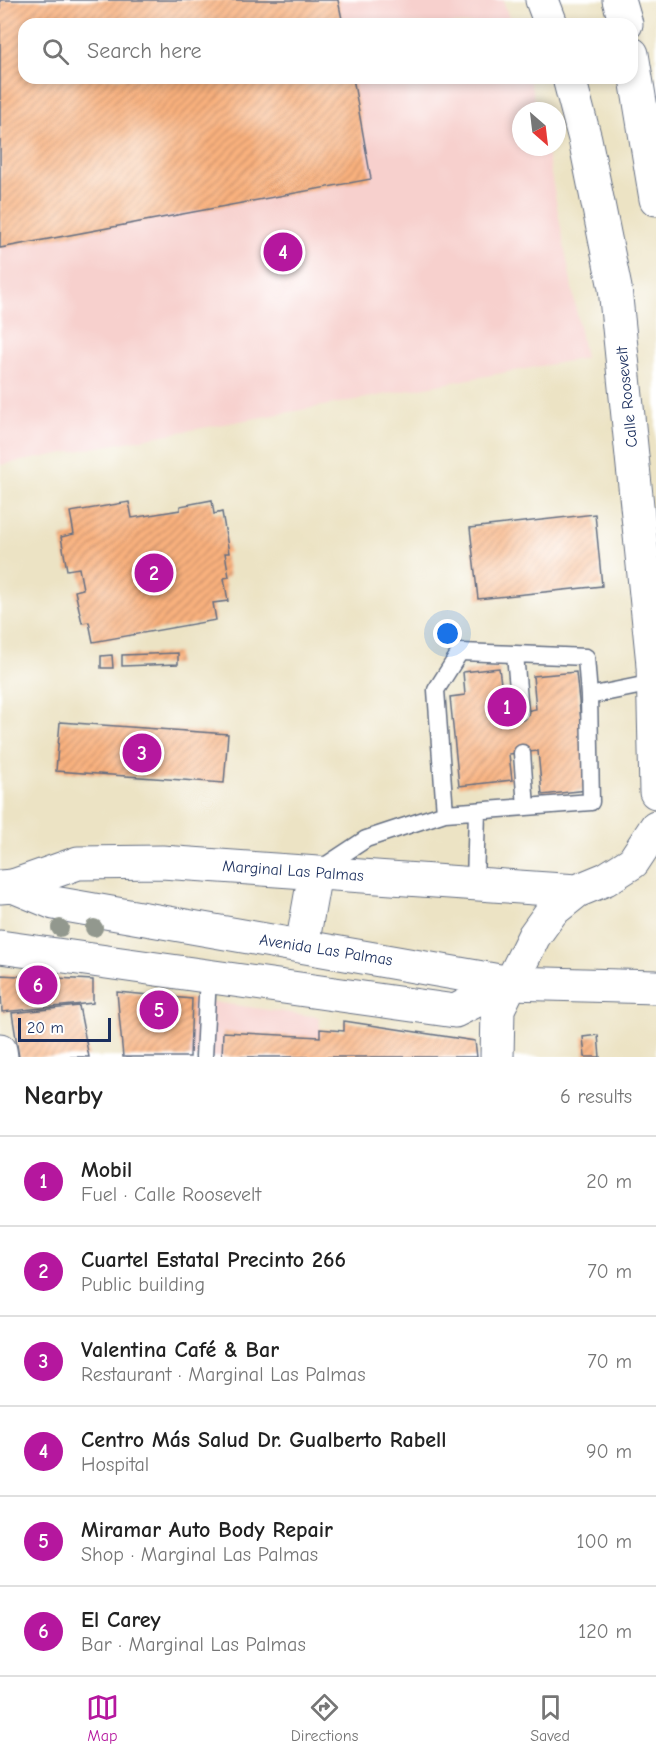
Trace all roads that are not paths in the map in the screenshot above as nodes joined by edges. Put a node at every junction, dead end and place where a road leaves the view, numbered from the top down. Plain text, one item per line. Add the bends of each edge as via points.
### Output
1 (542, 0) edge
2 (619, 0) edge
3 (549, 18) edge
4 (624, 18) edge
5 (571, 84) edge
6 (637, 84) edge
7 (656, 199) edge
8 (515, 654) junction
9 (654, 666) edge
10 (586, 707) junction
11 (520, 712) dead end
12 (528, 759) dead end
13 (656, 792) edge
14 (526, 807) junction
15 (477, 811) junction
16 (445, 813) junction
17 (656, 827) edge
18 (315, 873) junction
19 (475, 884) junction
20 (7, 886) edge
21 (577, 891) junction
22 (302, 946) junction
23 (0, 947) edge
24 (208, 976) junction
25 (511, 983) junction
26 (656, 987) edge
27 (0, 1050) edge
28 (1, 1057) edge
29 (204, 1057) edge
30 (497, 1057) edge

1 - 3 main road
2 - 4 main road
5 - 9 main road, Calle Roosevelt via 615,288
6 - 7 main road
8 - 10 lane via 586,657
8 - 11 lane
8 - 16 lane via 460,652 436,690
9 - 10 lane
9 - 13 main road, Calle Roosevelt
10 - 14 lane via 591,802
12 - 14 lane
14 - 15 lane
15 - 16 lane
15 - 19 lane
16 - 18 lane via 366,839
17 - 21 main road via 633,862
18 - 19 main road, Marginal Las Palmas
18 - 20 main road, Marginal Las Palmas via 162,862 78,863
18 - 22 main road
19 - 21 main road, Marginal Las Palmas
20 - 22 main road, Avenida Las Palmas via 54,903
21 - 25 main road via 552,911 534,936
22 - 25 main road, Avenida Las Palmas
23 - 24 main road
24 - 25 main road via 455,1011
24 - 29 lane
25 - 26 main road, Avenida Las Palmas
25 - 30 main road via 498,1009
27 - 28 main road

